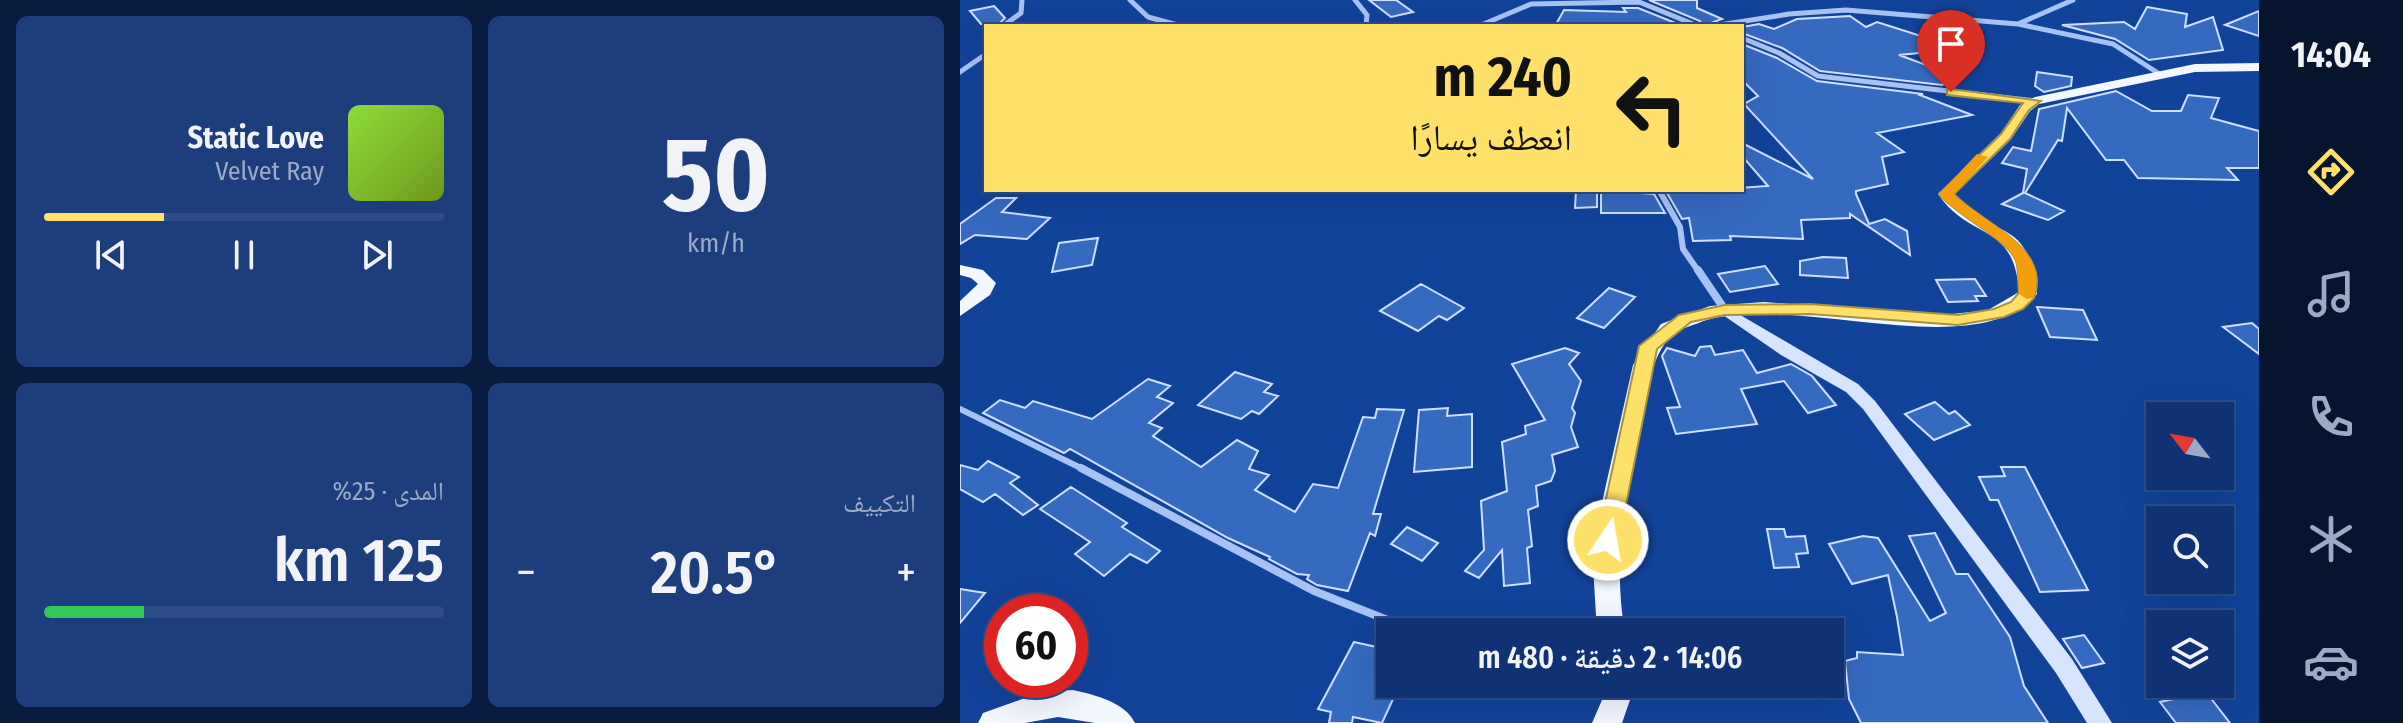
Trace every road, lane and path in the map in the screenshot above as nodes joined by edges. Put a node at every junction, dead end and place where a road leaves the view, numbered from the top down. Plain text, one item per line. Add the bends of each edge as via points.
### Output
1 (1022, 0) edge
2 (1130, 0) edge
3 (1355, 0) edge
4 (2073, 0) edge
5 (1006, 24) edge
6 (1174, 24) edge
7 (1365, 24) edge
8 (1484, 24) edge
9 (1694, 24) edge
10 (1724, 24) edge
11 (2018, 24) junction
12 (1744, 39) edge
13 (984, 55) edge
14 (2259, 67) edge
15 (960, 72) edge
16 (2161, 75) junction
17 (2035, 101) junction
18 (1660, 192) edge
19 (960, 270) edge
20 (960, 310) edge
21 (1725, 310) junction
22 (960, 409) edge
23 (1382, 618) edge
24 (1609, 618) edge
25 (1608, 698) edge
26 (993, 723) edge
27 (1120, 723) edge
28 (1607, 723) edge
29 (2100, 723) edge

1 - 5 street via 1021,13
2 - 6 street via 1148,17
3 - 7 street via 1367,15
4 - 11 street
8 - 9 street via 1531,4 1639,2
10 - 11 street via 1791,12 1851,11 1966,24
11 - 16 street via 2114,44
12 - 17 street via 1818,76
13 - 15 street
14 - 16 main road via 2217,66
16 - 17 main road
17 - 21 main road via 1946,194 2014,246 2024,260 2028,294 2017,306 1958,320 1810,309
18 - 21 street via 1680,227 1683,249
19 - 20 main road via 987,283
21 - 24 main road via 1685,318 1648,346 1608,540 1604,590
21 - 29 street via 1852,388 1869,405 2064,666
22 - 23 lane via 1121,487 1314,591
25 - 28 main road
26 - 27 main road via 1022,708 1078,701

